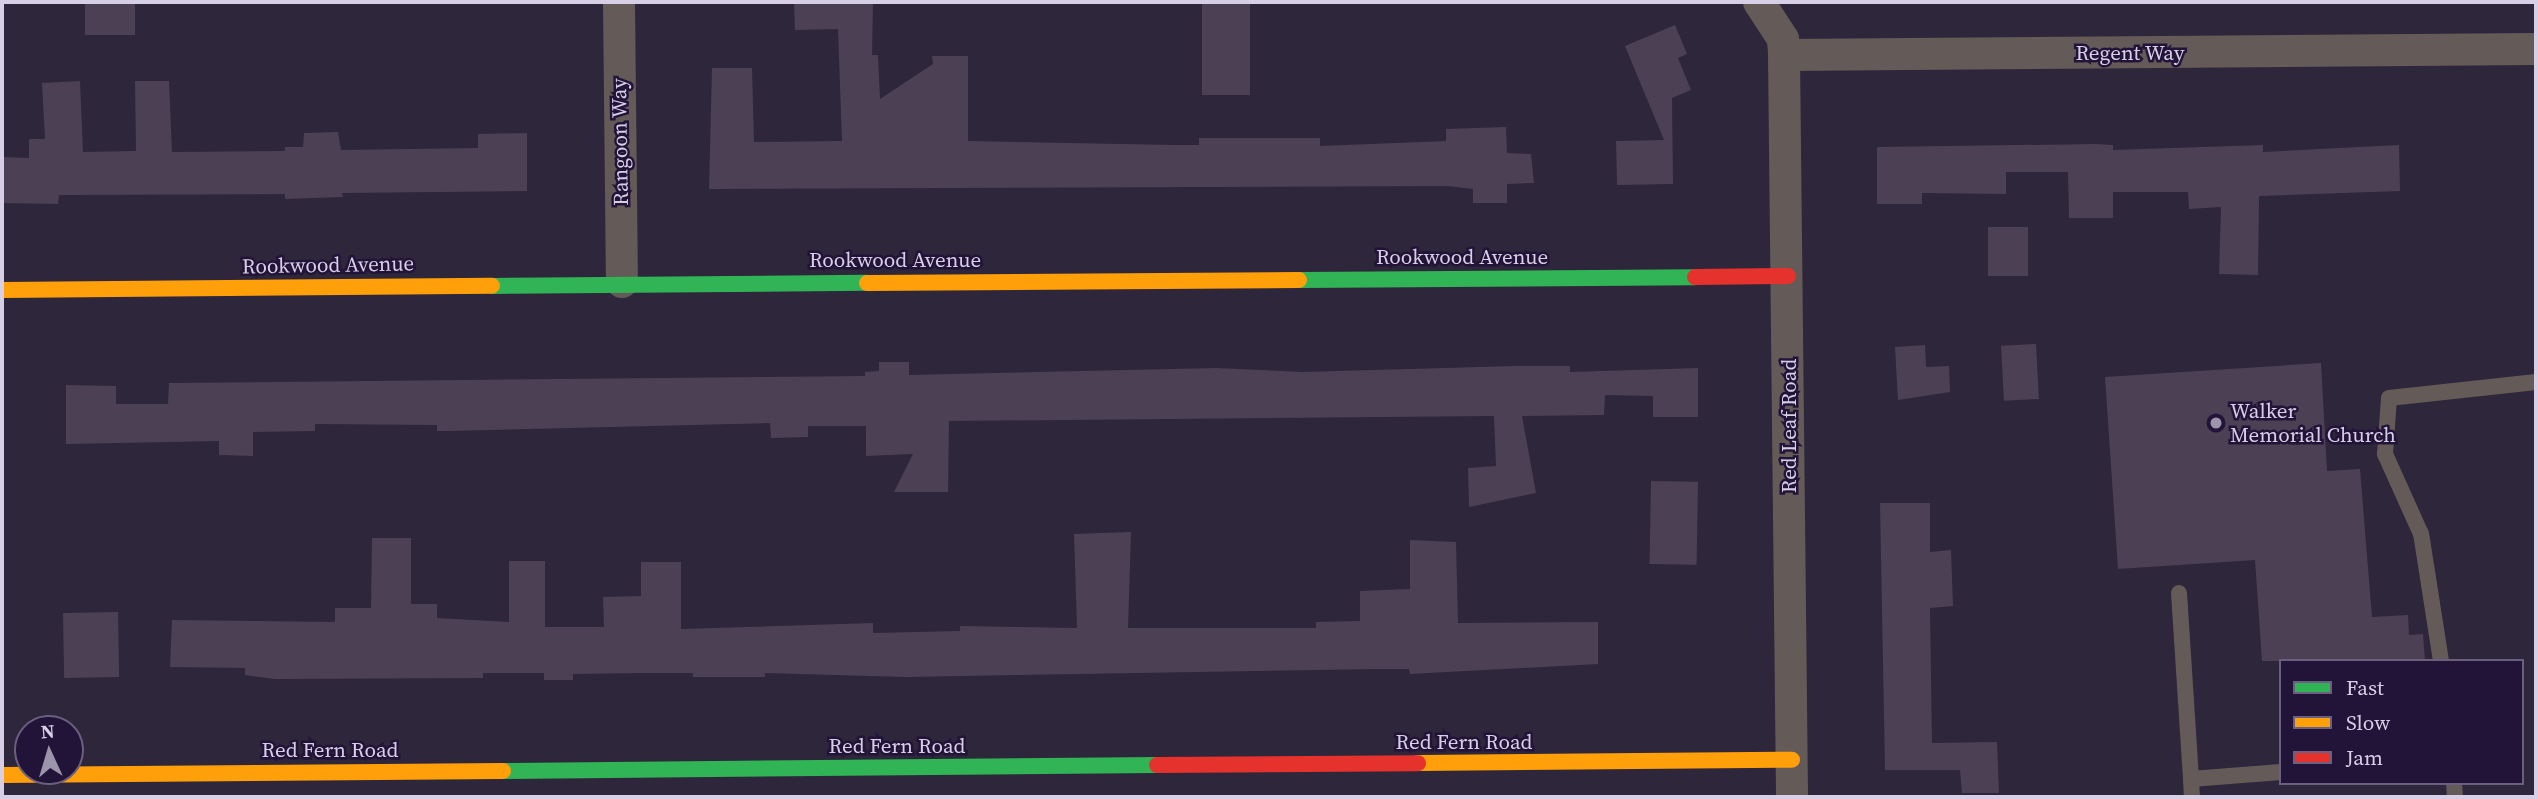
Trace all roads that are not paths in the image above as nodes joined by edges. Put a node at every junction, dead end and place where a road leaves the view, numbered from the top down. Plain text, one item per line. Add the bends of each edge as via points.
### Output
1 (619, 2) edge
2 (1759, 2) edge
3 (2536, 49) edge
4 (1784, 55) junction
5 (1788, 276) junction
6 (622, 282) junction
7 (2, 290) edge
8 (2536, 382) edge
9 (2179, 593) dead end
10 (2441, 659) edge
11 (1792, 760) junction
12 (2279, 772) edge
13 (2, 775) edge
14 (2191, 779) junction
15 (1792, 797) edge
16 (2192, 797) edge

1 - 6 street, Rangoon Way
2 - 4 street via 1783,39
3 - 4 street, Regent Way
4 - 5 street, Red Leaf Road
5 - 6 street, Rookwood Avenue
5 - 11 street, Red Leaf Road
6 - 7 street, Rookwood Avenue
8 - 10 lane via 2389,398 2385,454 2421,534
9 - 14 lane
11 - 13 street, Red Fern Road
11 - 15 street, Red Leaf Road
12 - 14 lane
14 - 16 lane

